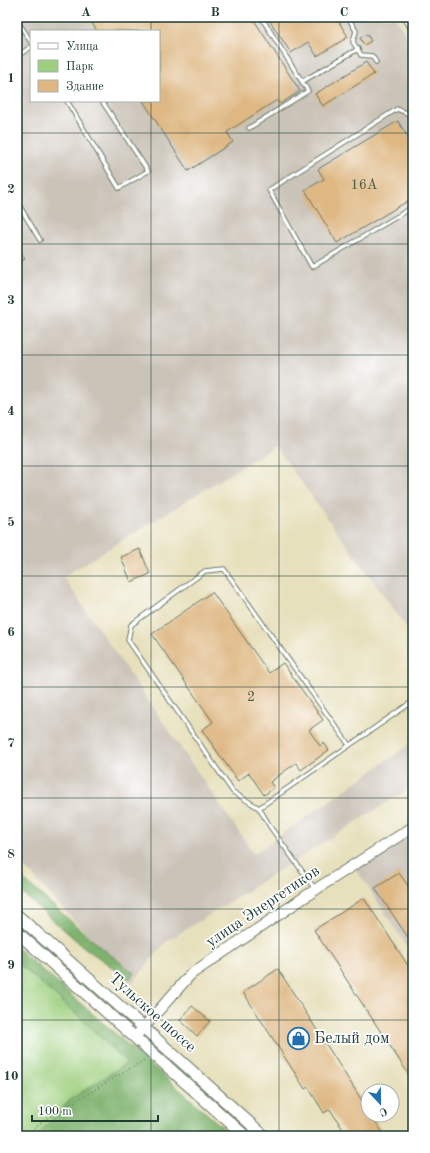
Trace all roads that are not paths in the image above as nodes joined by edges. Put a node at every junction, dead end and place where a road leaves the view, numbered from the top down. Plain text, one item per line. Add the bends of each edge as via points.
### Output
1 (261, 17) edge
2 (348, 17) edge
3 (406, 17) edge
4 (17, 20) edge
5 (413, 29) edge
6 (30, 40) edge
7 (30, 48) edge
8 (358, 48) junction
9 (17, 56) edge
10 (376, 62) dead end
11 (303, 81) junction
12 (68, 102) edge
13 (103, 102) edge
14 (413, 121) edge
15 (249, 128) dead end
16 (17, 202) edge
17 (413, 207) edge
18 (40, 240) dead end
19 (413, 709) edge
20 (349, 745) junction
21 (259, 808) junction
22 (413, 827) edge
23 (316, 889) junction
24 (17, 915) edge
25 (17, 932) edge
26 (144, 1027) junction
27 (135, 1037) junction
28 (245, 1136) edge
29 (264, 1136) edge

1 - 11 lane
2 - 8 lane via 356,31 353,42
3 - 5 street
4 - 6 lane
7 - 9 lane
8 - 10 lane via 361,55 372,56
8 - 11 lane
11 - 15 lane via 308,90
12 - 13 lane via 119,188 148,171
14 - 17 lane via 409,114 397,109 269,190 312,267
16 - 18 lane
19 - 20 lane via 409,704
20 - 21 lane
20 - 21 lane via 224,570 205,571 131,625 128,640 233,792
21 - 23 lane
22 - 23 street, улица Энергетиков
23 - 26 street, улица Энергетиков via 191,974
24 - 26 main road, Тульское шоссе
25 - 27 main road, Тульское шоссе
26 - 27 street, улица Энергетиков
26 - 29 main road, Тульское шоссе
27 - 28 main road, Тульское шоссе

